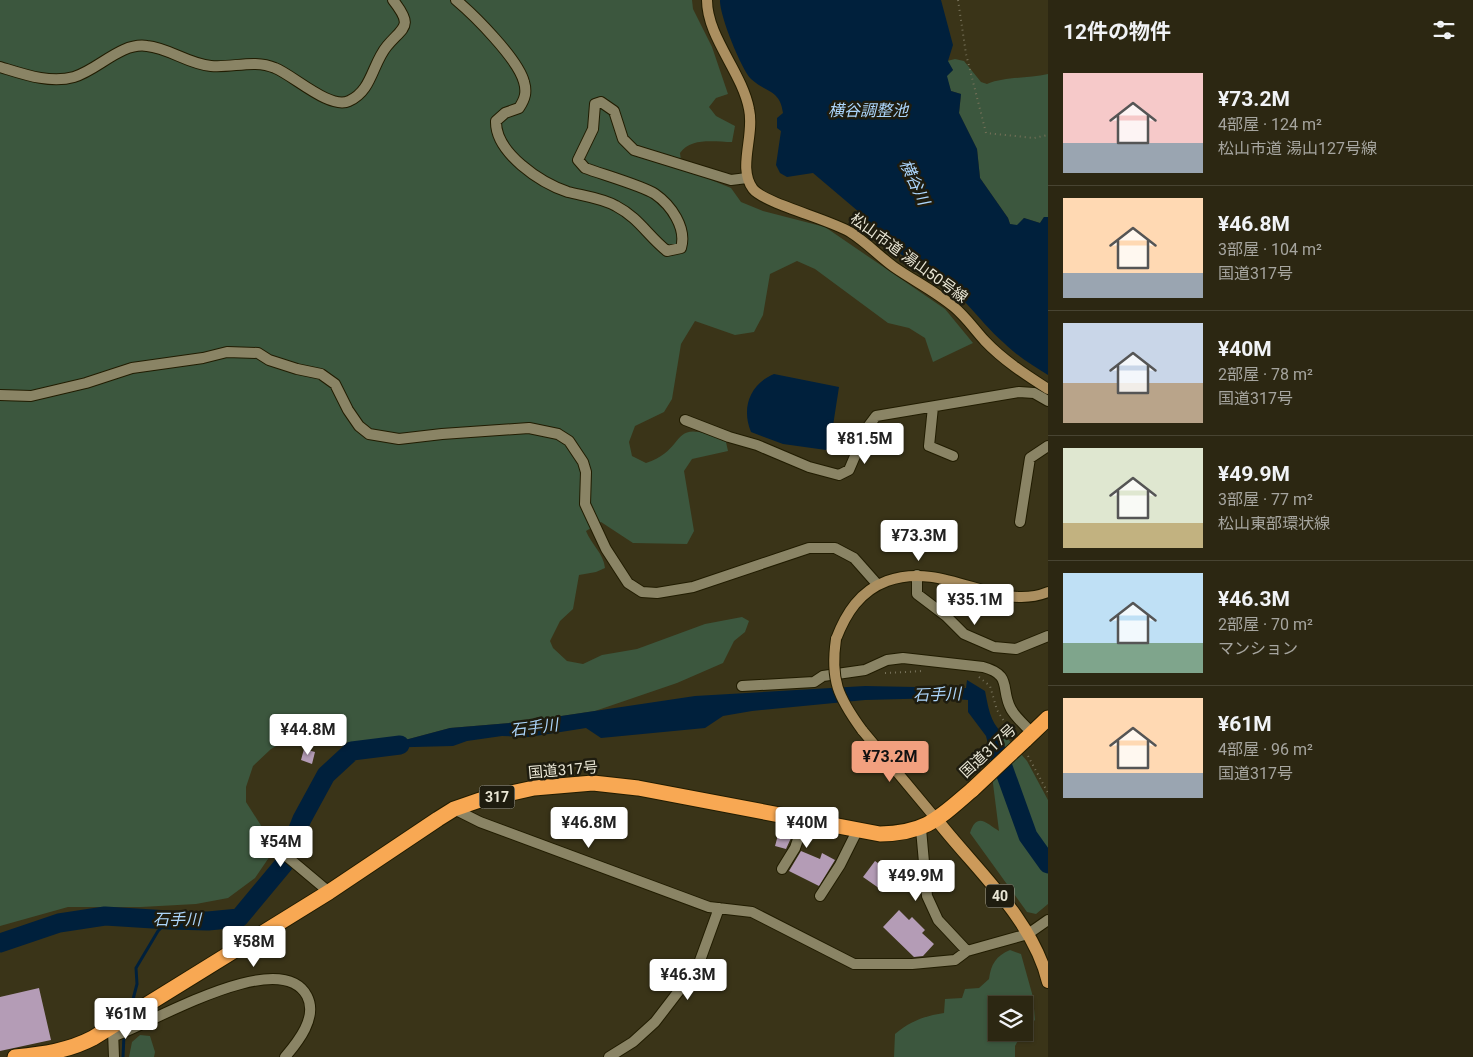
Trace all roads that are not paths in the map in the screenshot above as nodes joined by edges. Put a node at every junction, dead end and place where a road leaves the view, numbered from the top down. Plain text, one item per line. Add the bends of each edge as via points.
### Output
1 (393, 0) edge
2 (456, 0) edge
3 (707, 0) edge
4 (0, 67) edge
5 (747, 178) junction
6 (1048, 389) edge
7 (0, 395) edge
8 (1048, 401) edge
9 (933, 407) junction
10 (685, 420) dead end
11 (1048, 446) edge
12 (953, 456) dead end
13 (1020, 522) dead end
14 (917, 574) junction
15 (877, 584) junction
16 (1048, 592) edge
17 (1048, 636) edge
18 (742, 686) dead end
19 (1048, 718) edge
20 (1025, 742) junction
21 (454, 809) junction
22 (805, 819) junction
23 (937, 820) junction
24 (858, 829) junction
25 (921, 829) junction
26 (279, 850) dead end
27 (782, 869) dead end
28 (329, 892) junction
29 (820, 896) dead end
30 (720, 908) junction
31 (1048, 920) edge
32 (1028, 934) junction
33 (967, 951) junction
34 (1047, 974) edge
35 (113, 1030) junction
36 (16, 1057) edge
37 (114, 1057) edge
38 (285, 1057) edge
39 (609, 1057) edge

1 - 4 street via 404,16 402,32 379,55 368,84 360,95 347,102 336,102 320,95 293,76 265,64 209,66 145,45 126,48 74,77 28,76
2 - 5 street via 519,69 526,96 520,108 504,113 496,121 496,127 520,166 557,188 614,204 642,224 668,251 682,248 681,226 655,194 585,168 578,160 593,129 595,104 601,102 614,111 623,139 634,150 731,180
3 - 5 street via 708,17 749,108 752,130 745,160
5 - 6 street, 松山市道 湯山50号線 via 763,198 851,233 895,268 955,308 1004,358
7 - 15 street via 31,396 132,368 227,352 258,353 288,366 321,374 335,384 348,410 369,434 400,439 530,428 558,434 578,450 586,472 585,504 606,549 628,583 642,592 657,593 693,586 809,548 835,548 854,558
8 - 9 street via 1034,393 1019,392
9 - 10 street via 876,416 867,428 849,470 839,475 809,467
9 - 12 street via 930,446
11 - 13 street via 1030,458
14 - 15 street
14 - 16 street via 932,575 1013,597
14 - 17 street via 917,594 964,634 979,642 1004,650 1016,649
15 - 23 street, bridge via 852,606 836,639 833,660 837,692 862,730
18 - 20 street via 803,684 823,676 865,670 887,660 904,658 962,663 995,670 1003,678
19 - 20 highway, 国道317号 / 317
20 - 23 highway, 国道317号 / 317, bridge
21 - 22 highway, 国道317号 / 317 via 534,788 594,782
21 - 28 highway, 国道317号 / 317
21 - 30 street via 480,822 709,907
22 - 24 highway, 国道317号 / 317
22 - 27 street via 795,848
23 - 25 highway, 国道317号 / 317
23 - 32 main road, 40 via 1018,917
24 - 25 highway, 国道317号 / 317 via 902,834
24 - 29 street
25 - 33 street via 927,896 938,920
26 - 28 street
28 - 35 highway, 国道317号 / 317
30 - 33 street via 752,912 854,964 940,962 955,960
30 - 39 street via 698,966 673,1000 633,1042
31 - 32 street
32 - 33 street
32 - 34 main road, 40
35 - 36 highway, 国道317号 / 317 via 54,1053
35 - 37 street
35 - 38 street via 244,982 280,980 295,984 305,993 310,1014 298,1042

